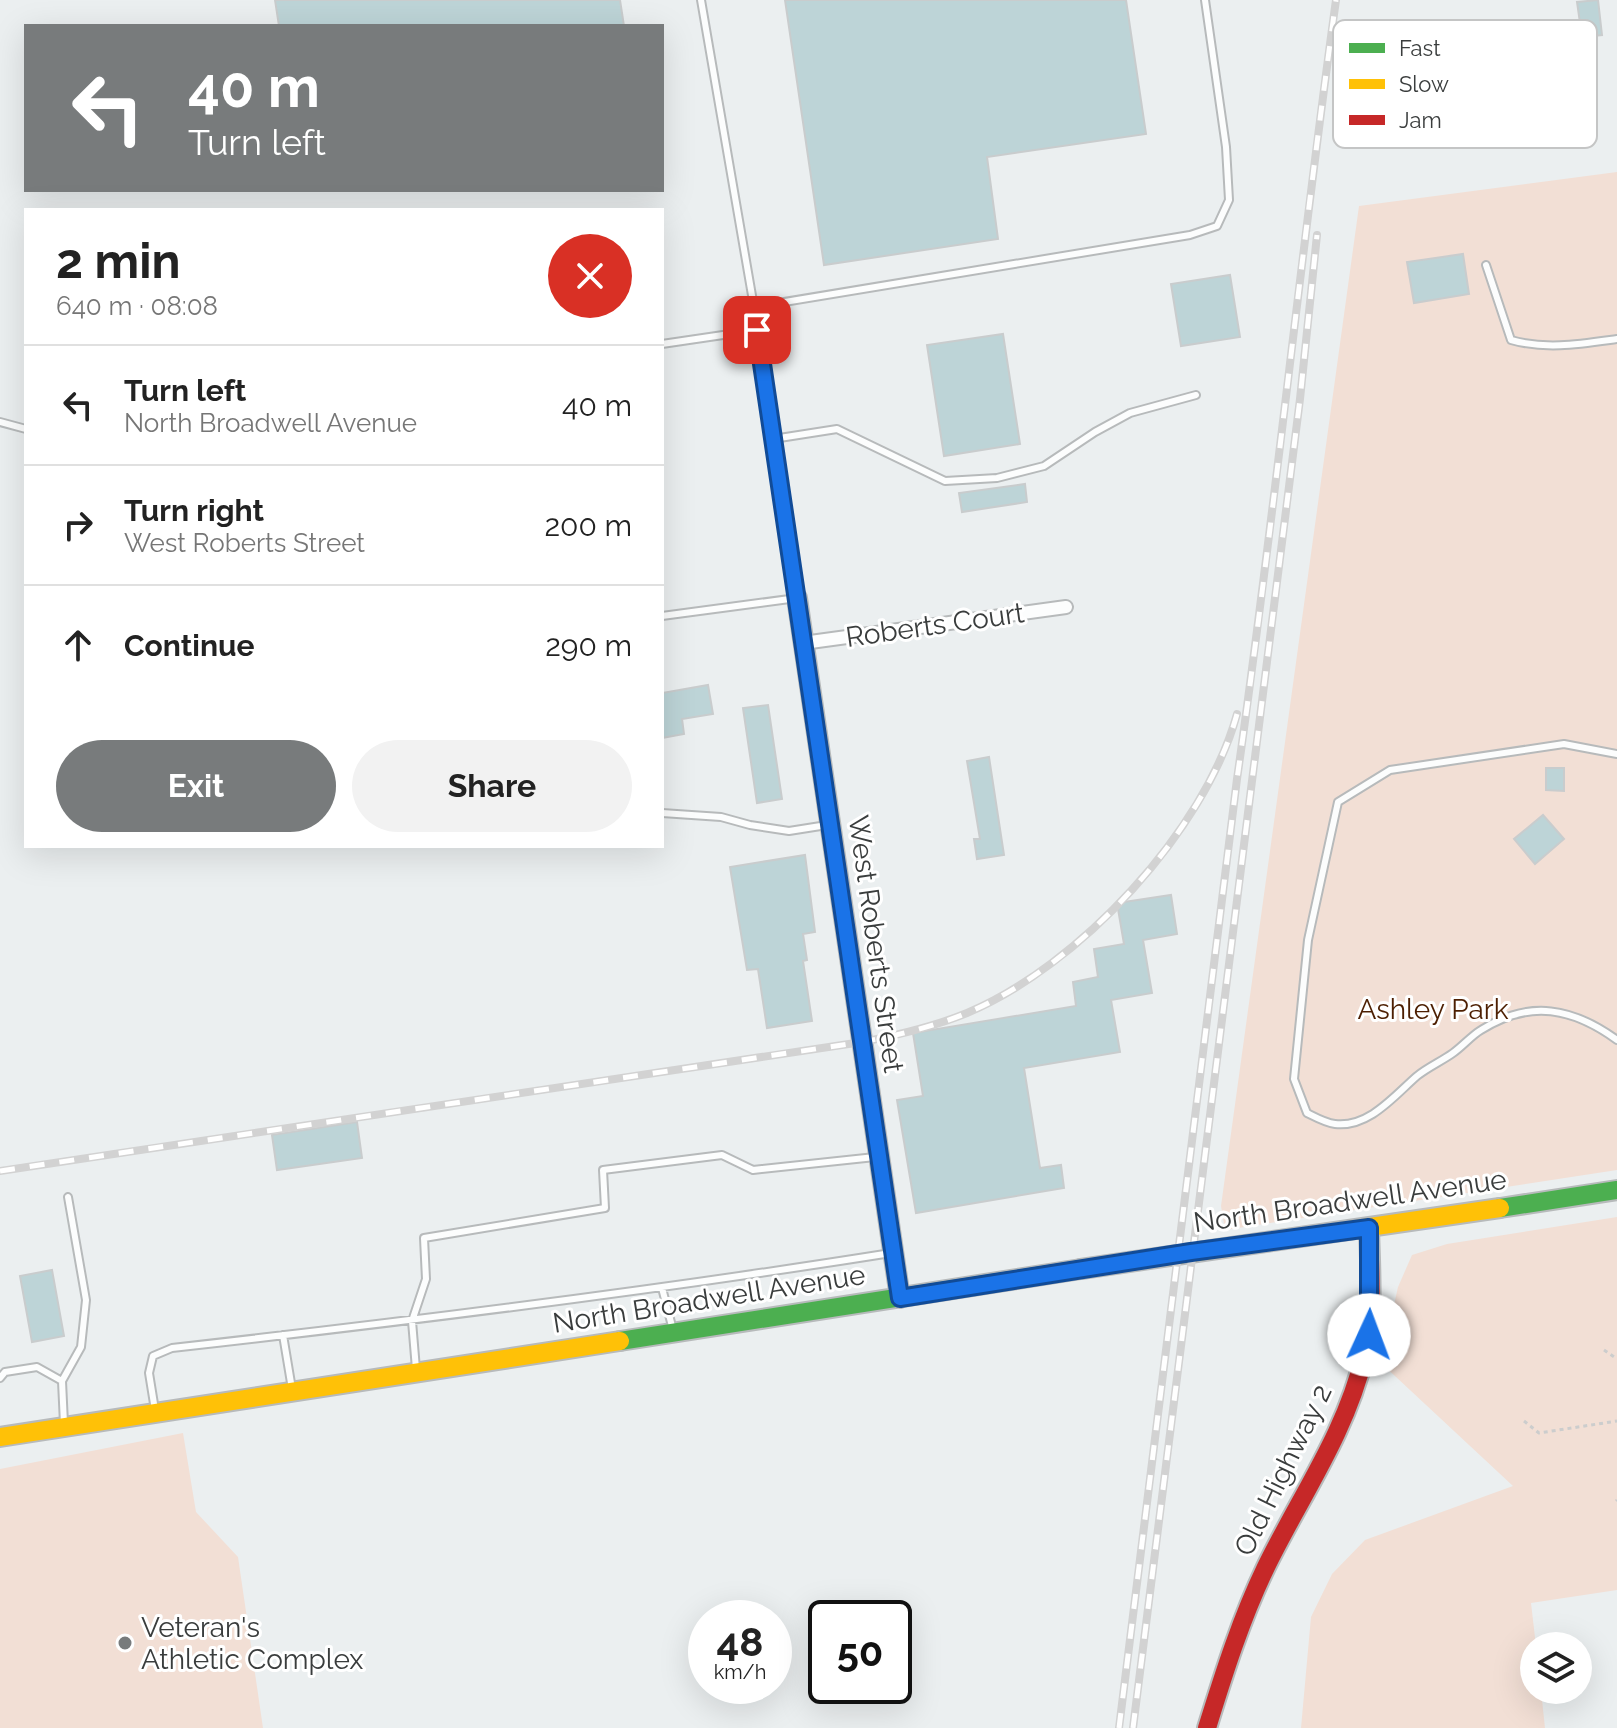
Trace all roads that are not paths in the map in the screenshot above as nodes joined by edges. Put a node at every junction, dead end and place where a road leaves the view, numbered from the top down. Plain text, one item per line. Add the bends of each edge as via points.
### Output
1 (701, 0) edge
2 (1205, 0) edge
3 (1486, 265) dead end
4 (754, 307) junction
5 (757, 330) junction
6 (1617, 339) edge
7 (664, 344) edge
8 (1196, 395) dead end
9 (0, 422) edge
10 (24, 428) edge
11 (773, 439) junction
12 (797, 598) junction
13 (1066, 607) dead end
14 (664, 616) edge
15 (803, 643) junction
16 (1617, 754) edge
17 (664, 813) edge
18 (830, 825) junction
19 (1617, 1040) edge
20 (879, 1156) junction
21 (1617, 1190) edge
22 (68, 1197) dead end
23 (1369, 1228) junction
24 (894, 1252) junction
25 (662, 1288) junction
26 (900, 1298) junction
27 (412, 1321) junction
28 (673, 1333) junction
29 (283, 1335) junction
30 (416, 1373) junction
31 (0, 1378) edge
32 (62, 1381) junction
33 (292, 1392) junction
34 (155, 1413) junction
35 (64, 1428) junction
36 (0, 1437) edge
37 (1207, 1728) edge

1 - 4 lane
2 - 4 lane via 1229,200 1217,226 1190,235
3 - 6 lane via 1511,340 1532,346
4 - 5 lane
5 - 7 lane
5 - 11 lane
8 - 11 lane via 1130,413 1044,466 997,478 945,481 837,429
9 - 10 lane
11 - 12 lane
12 - 14 lane
12 - 15 main road, West Roberts Street
13 - 15 street, Roberts Court
15 - 18 main road, West Roberts Street
16 - 19 lane via 1564,744 1390,770 1338,802 1308,940 1294,1079 1307,1113 1336,1124 1366,1118 1482,1029 1517,1015 1553,1009 1594,1023
17 - 18 lane via 721,817 789,831
18 - 20 main road, West Roberts Street
20 - 24 main road, West Roberts Street
20 - 27 lane via 753,1170 722,1155 603,1170 605,1208 424,1238 426,1279
21 - 23 main road, North Broadwell Avenue
22 - 32 lane via 86,1300 81,1347
23 - 26 main road, North Broadwell Avenue
23 - 37 main road, Old Highway 2 via 1370,1320 1358,1378 1334,1438 1266,1566
24 - 25 lane
24 - 26 main road, West Roberts Street
25 - 27 lane
25 - 28 lane
26 - 28 main road, North Broadwell Avenue
27 - 29 lane
27 - 30 lane
28 - 30 main road, North Broadwell Avenue
29 - 33 lane
29 - 34 lane via 172,1348 153,1356 149,1373
30 - 33 main road, North Broadwell Avenue
31 - 32 lane via 5,1372 37,1367
32 - 35 lane
33 - 34 main road, North Broadwell Avenue
34 - 35 main road, North Broadwell Avenue
35 - 36 main road, North Broadwell Avenue

